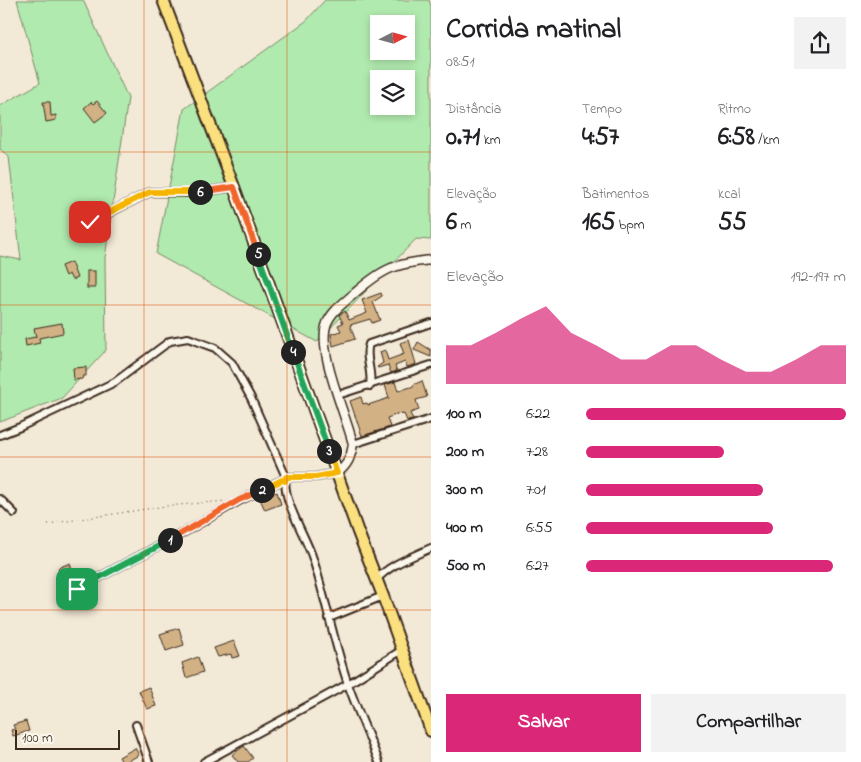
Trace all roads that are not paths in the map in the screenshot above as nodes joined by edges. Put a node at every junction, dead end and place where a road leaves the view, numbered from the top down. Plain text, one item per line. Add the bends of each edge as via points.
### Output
1 (163, 0) edge
2 (234, 187) junction
3 (90, 222) dead end
4 (431, 260) edge
5 (431, 323) edge
6 (431, 365) edge
7 (370, 386) junction
8 (338, 395) junction
9 (431, 419) edge
10 (0, 435) edge
11 (353, 444) junction
12 (337, 473) junction
13 (286, 479) junction
14 (0, 499) edge
15 (14, 513) dead end
16 (431, 548) edge
17 (376, 580) junction
18 (77, 589) dead end
19 (383, 596) junction
20 (329, 618) junction
21 (402, 650) junction
22 (348, 684) junction
23 (136, 725) dead end
24 (431, 731) edge
25 (149, 762) edge
26 (204, 762) edge
27 (379, 762) edge

1 - 2 main road
2 - 3 street via 194,193 150,192
2 - 12 main road
4 - 8 street via 383,271 339,306 330,318 324,336 325,349
5 - 7 street via 369,344 366,351 372,377
6 - 7 street
7 - 8 street
8 - 11 street
9 - 11 street
10 - 13 street via 115,382 170,341 188,338 215,348 232,363
11 - 12 street via 351,457
12 - 13 street
12 - 17 main road
13 - 18 street via 239,500
13 - 20 street via 287,500 313,558
14 - 15 street
16 - 17 street via 392,566
17 - 19 main road
19 - 20 street
19 - 21 main road
20 - 22 street
21 - 22 street
21 - 24 main road
22 - 26 street
22 - 27 street
23 - 25 street

